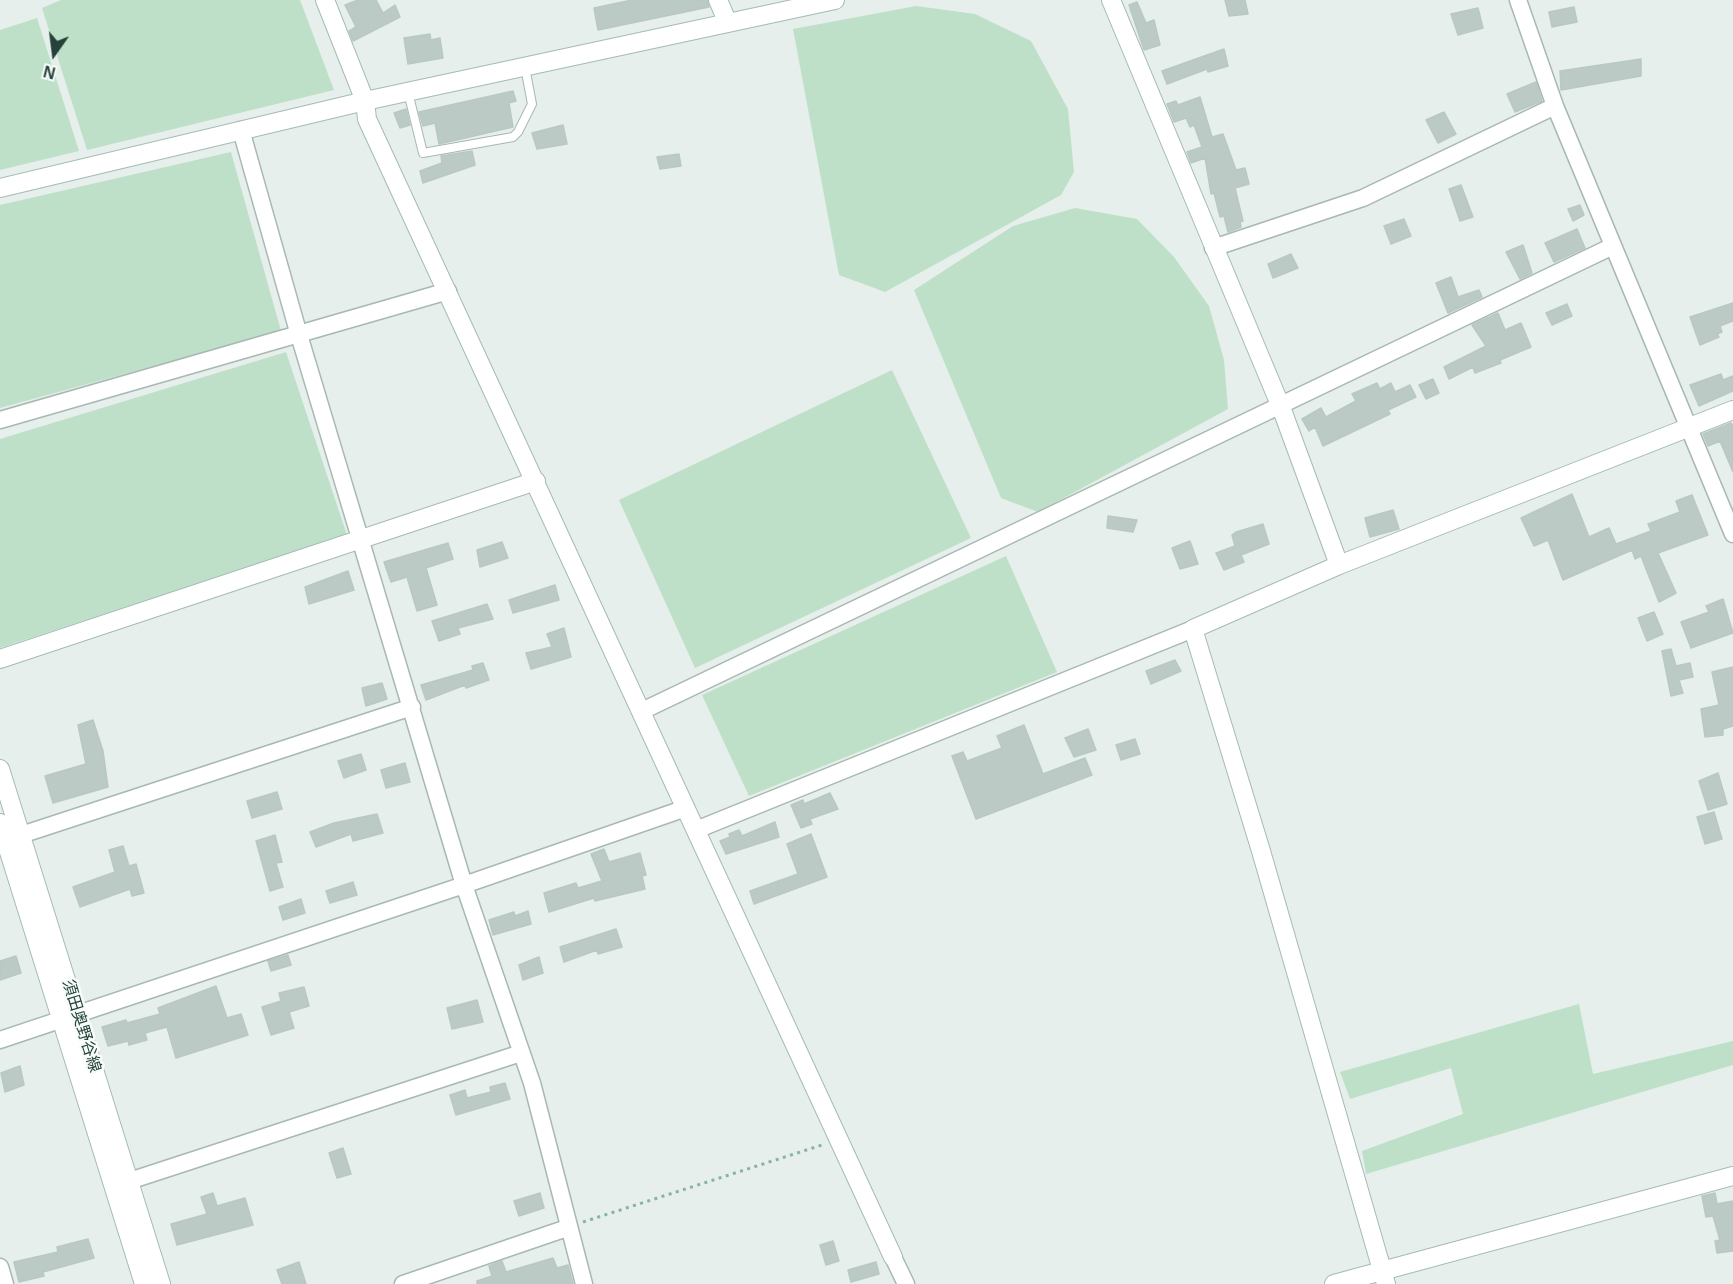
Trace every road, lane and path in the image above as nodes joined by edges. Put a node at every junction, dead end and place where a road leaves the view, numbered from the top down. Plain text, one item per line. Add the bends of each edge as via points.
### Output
1 (325, 0) edge
2 (718, 0) edge
3 (835, 0) edge
4 (1111, 0) edge
5 (1518, 0) edge
6 (727, 21) junction
7 (525, 66) junction
8 (408, 92) junction
9 (365, 101) junction
10 (1555, 106) junction
11 (241, 130) junction
12 (0, 188) edge
13 (1613, 246) junction
14 (1213, 248) junction
15 (448, 291) junction
16 (299, 335) junction
17 (1281, 407) junction
18 (1733, 410) edge
19 (0, 420) edge
20 (1688, 429) junction
21 (536, 481) junction
22 (1733, 534) edge
23 (360, 542) junction
24 (1339, 565) junction
25 (1193, 629) junction
26 (0, 659) edge
27 (412, 707) junction
28 (642, 711) junction
29 (0, 769) edge
30 (686, 808) junction
31 (0, 823) edge
32 (696, 830) junction
33 (21, 835) junction
34 (465, 885) junction
35 (69, 1016) junction
36 (0, 1040) edge
37 (522, 1053) junction
38 (839, 1140) junction
39 (1733, 1176) edge
40 (121, 1184) junction
41 (567, 1228) junction
42 (893, 1257) joint
43 (0, 1267) edge
44 (1384, 1277) edge
45 (5, 1284) edge
46 (144, 1284) edge
47 (161, 1284) edge
48 (403, 1284) edge
49 (584, 1284) edge
50 (906, 1284) edge
51 (1334, 1284) edge

1 - 9 street
2 - 6 street
3 - 6 street
4 - 14 street
5 - 10 street
6 - 7 street
7 - 8 street
7 - 8 lane via 532,104 513,137 423,153
8 - 9 street
9 - 11 street
9 - 15 street via 367,119
10 - 13 street
10 - 14 street via 1363,198
11 - 12 street
11 - 16 street
13 - 17 street
13 - 20 street
14 - 17 street
15 - 16 street
15 - 21 street
16 - 19 street
16 - 23 street
17 - 24 street
17 - 28 street
18 - 20 street
20 - 22 street
20 - 24 street
21 - 23 street
21 - 28 street
23 - 26 street
23 - 27 street
24 - 25 street
25 - 32 street
25 - 44 street
27 - 33 street
27 - 34 street
28 - 30 street
29 - 33 street, 須田奥野谷線
30 - 32 street
30 - 34 street
31 - 35 street, 須田奥野谷線
32 - 38 street
33 - 35 street, 須田奥野谷線
34 - 35 street
34 - 37 street
35 - 36 street
35 - 40 street, 須田奥野谷線
37 - 40 street
37 - 41 street
38 - 41 path
38 - 42 street
39 - 44 street
40 - 46 street, 須田奥野谷線
40 - 47 street, 須田奥野谷線
41 - 48 street
41 - 49 street
42 - 50 street
43 - 45 street
44 - 51 street

